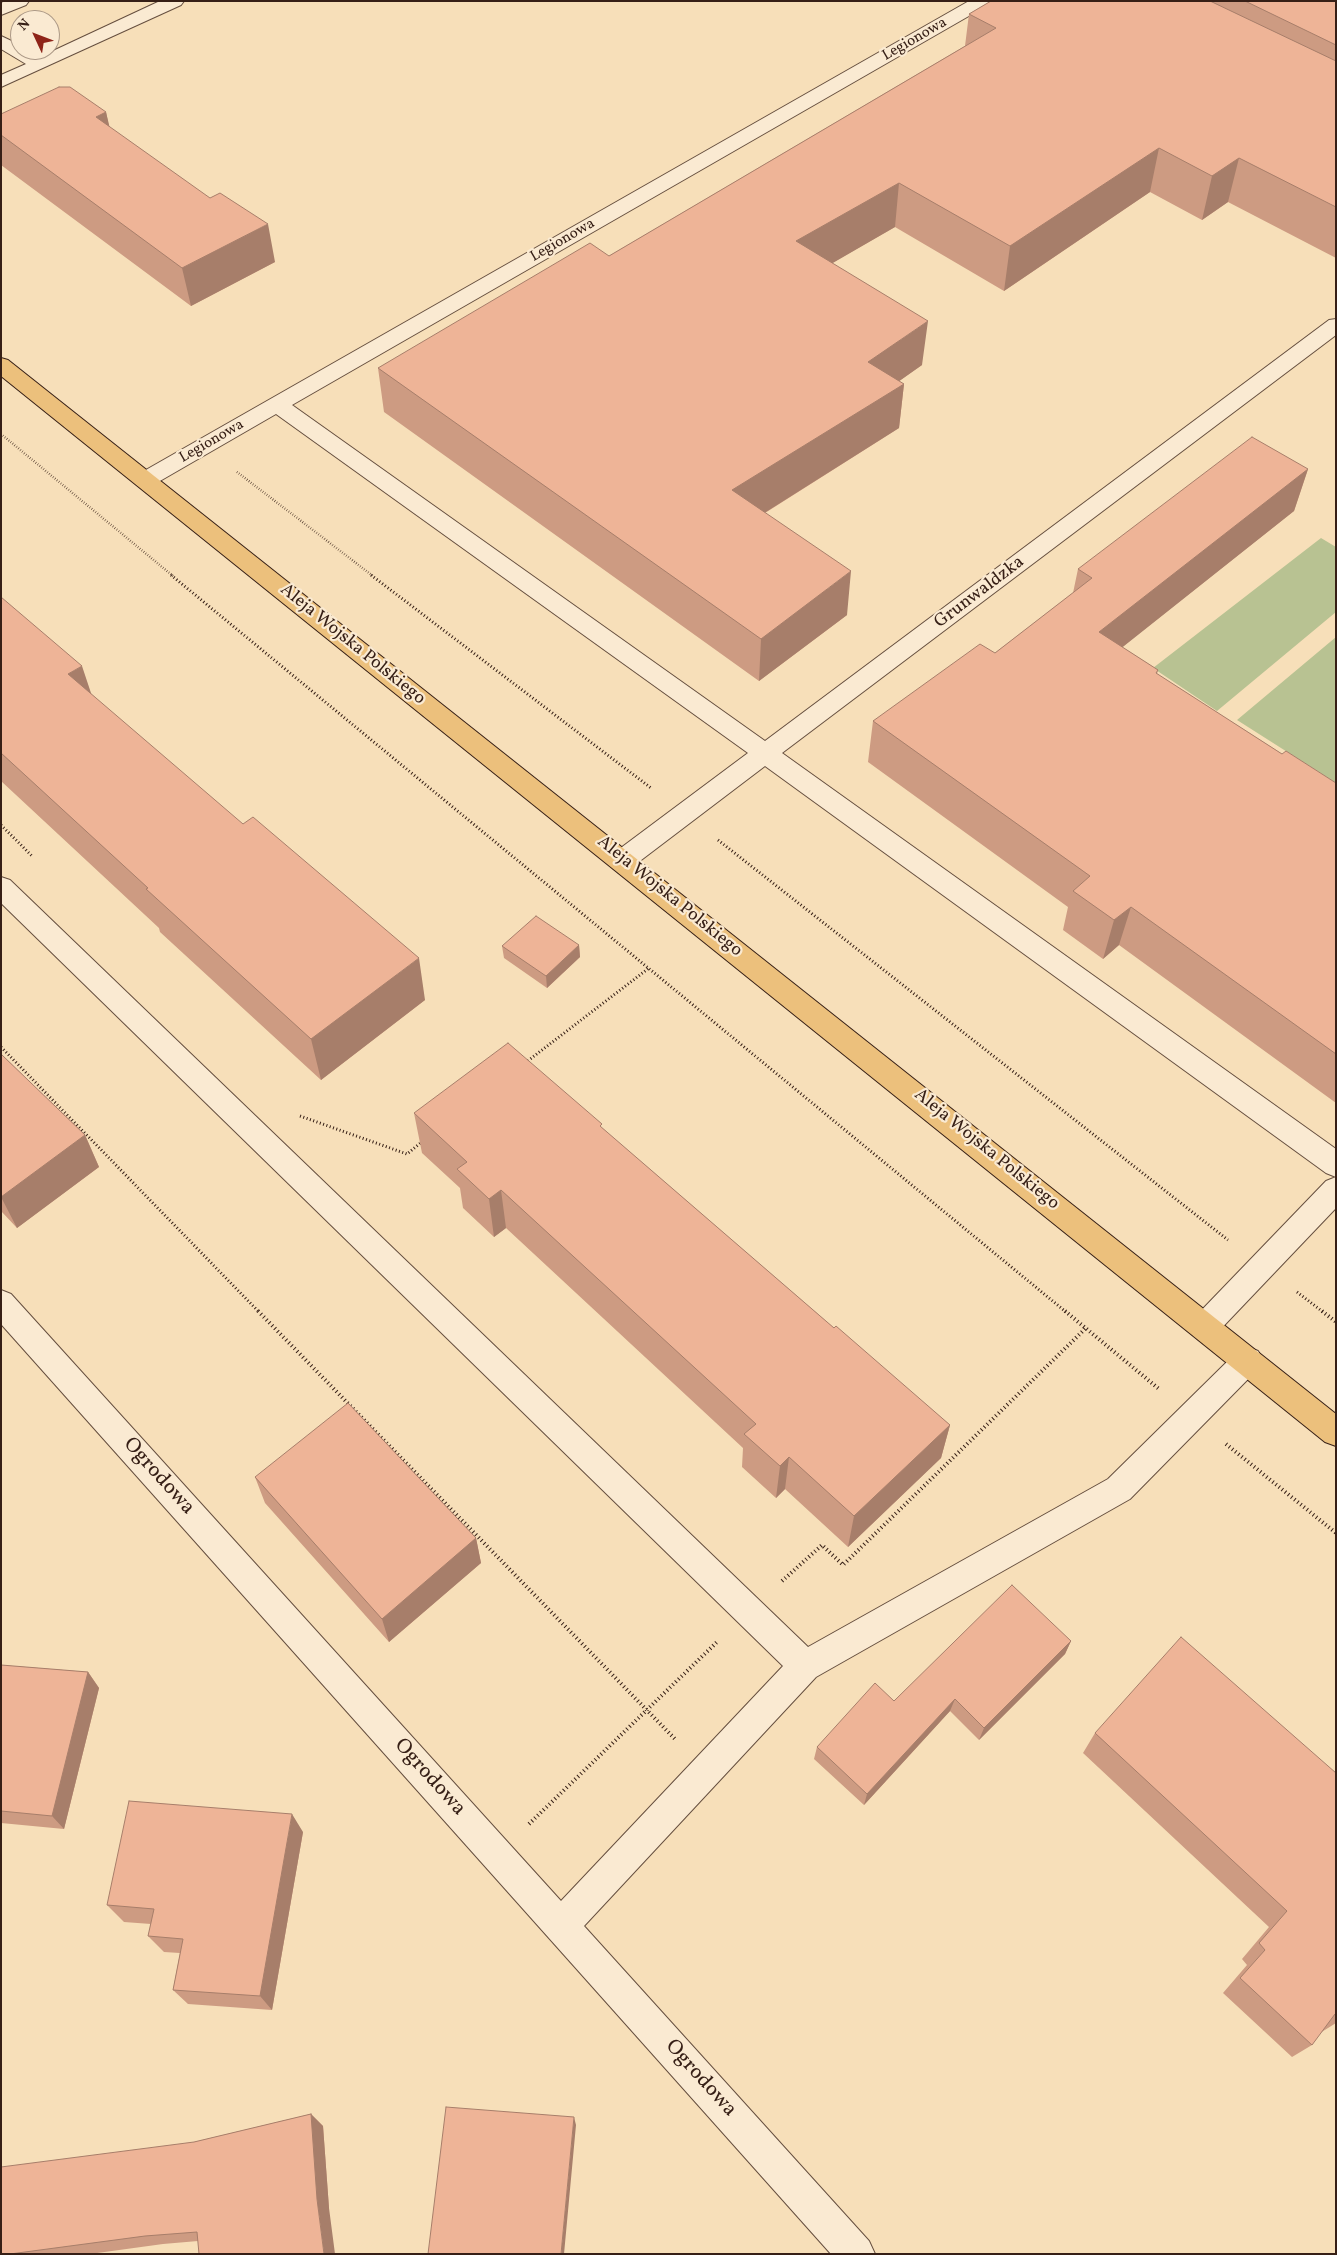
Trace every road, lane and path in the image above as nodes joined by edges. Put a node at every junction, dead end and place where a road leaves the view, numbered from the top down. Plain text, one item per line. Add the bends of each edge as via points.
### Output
1 (20, 1) edge
2 (175, 1) edge
3 (982, 1) edge
4 (1, 10) edge
5 (1, 41) edge
6 (40, 64) junction
7 (1, 82) edge
8 (1336, 325) edge
9 (1, 365) edge
10 (277, 405) junction
11 (1, 434) edge
12 (205, 447) junction
13 (145, 480) junction
14 (766, 754) junction
15 (685, 814) junction
16 (1, 825) edge
17 (36, 860) dead end
18 (623, 860) junction
19 (1, 887) edge
20 (649, 968) junction
21 (1, 1047) edge
22 (524, 1064) edge
23 (295, 1114) dead end
24 (430, 1136) edge
25 (1336, 1165) edge
26 (1332, 1201) edge
27 (1263, 1267) junction
28 (1, 1303) edge
29 (1336, 1322) edge
30 (1206, 1326) junction
31 (1248, 1360) junction
32 (1192, 1416) junction
33 (1336, 1432) edge
34 (1336, 1533) edge
35 (805, 1666) junction
36 (706, 1772) junction
37 (562, 1925) junction
38 (856, 2254) edge

1 - 4 street
2 - 6 street
3 - 10 street, Legionowa
5 - 6 street
6 - 7 street
8 - 14 street, Grunwaldzka
9 - 13 main road, Aleja Wojska Polskiego
10 - 12 street, Legionowa
10 - 14 street
11 - 20 path
12 - 13 street, Legionowa
12 - 15 path
13 - 18 main road, Aleja Wojska Polskiego
14 - 15 street, Grunwaldzka
14 - 25 street
15 - 18 street, Grunwaldzka
15 - 27 path
16 - 17 path
18 - 30 main road, Aleja Wojska Polskiego
19 - 35 street
20 - 22 path
20 - 32 path
21 - 36 path
23 - 24 path via 407,1154
26 - 27 street
27 - 29 path
27 - 30 street
28 - 37 street, Ogrodowa
30 - 31 main road, Aleja Wojska Polskiego
31 - 32 street
31 - 33 main road, Aleja Wojska Polskiego
32 - 34 path
32 - 35 street via 1119,1489
35 - 36 street
36 - 37 street
37 - 38 street, Ogrodowa

